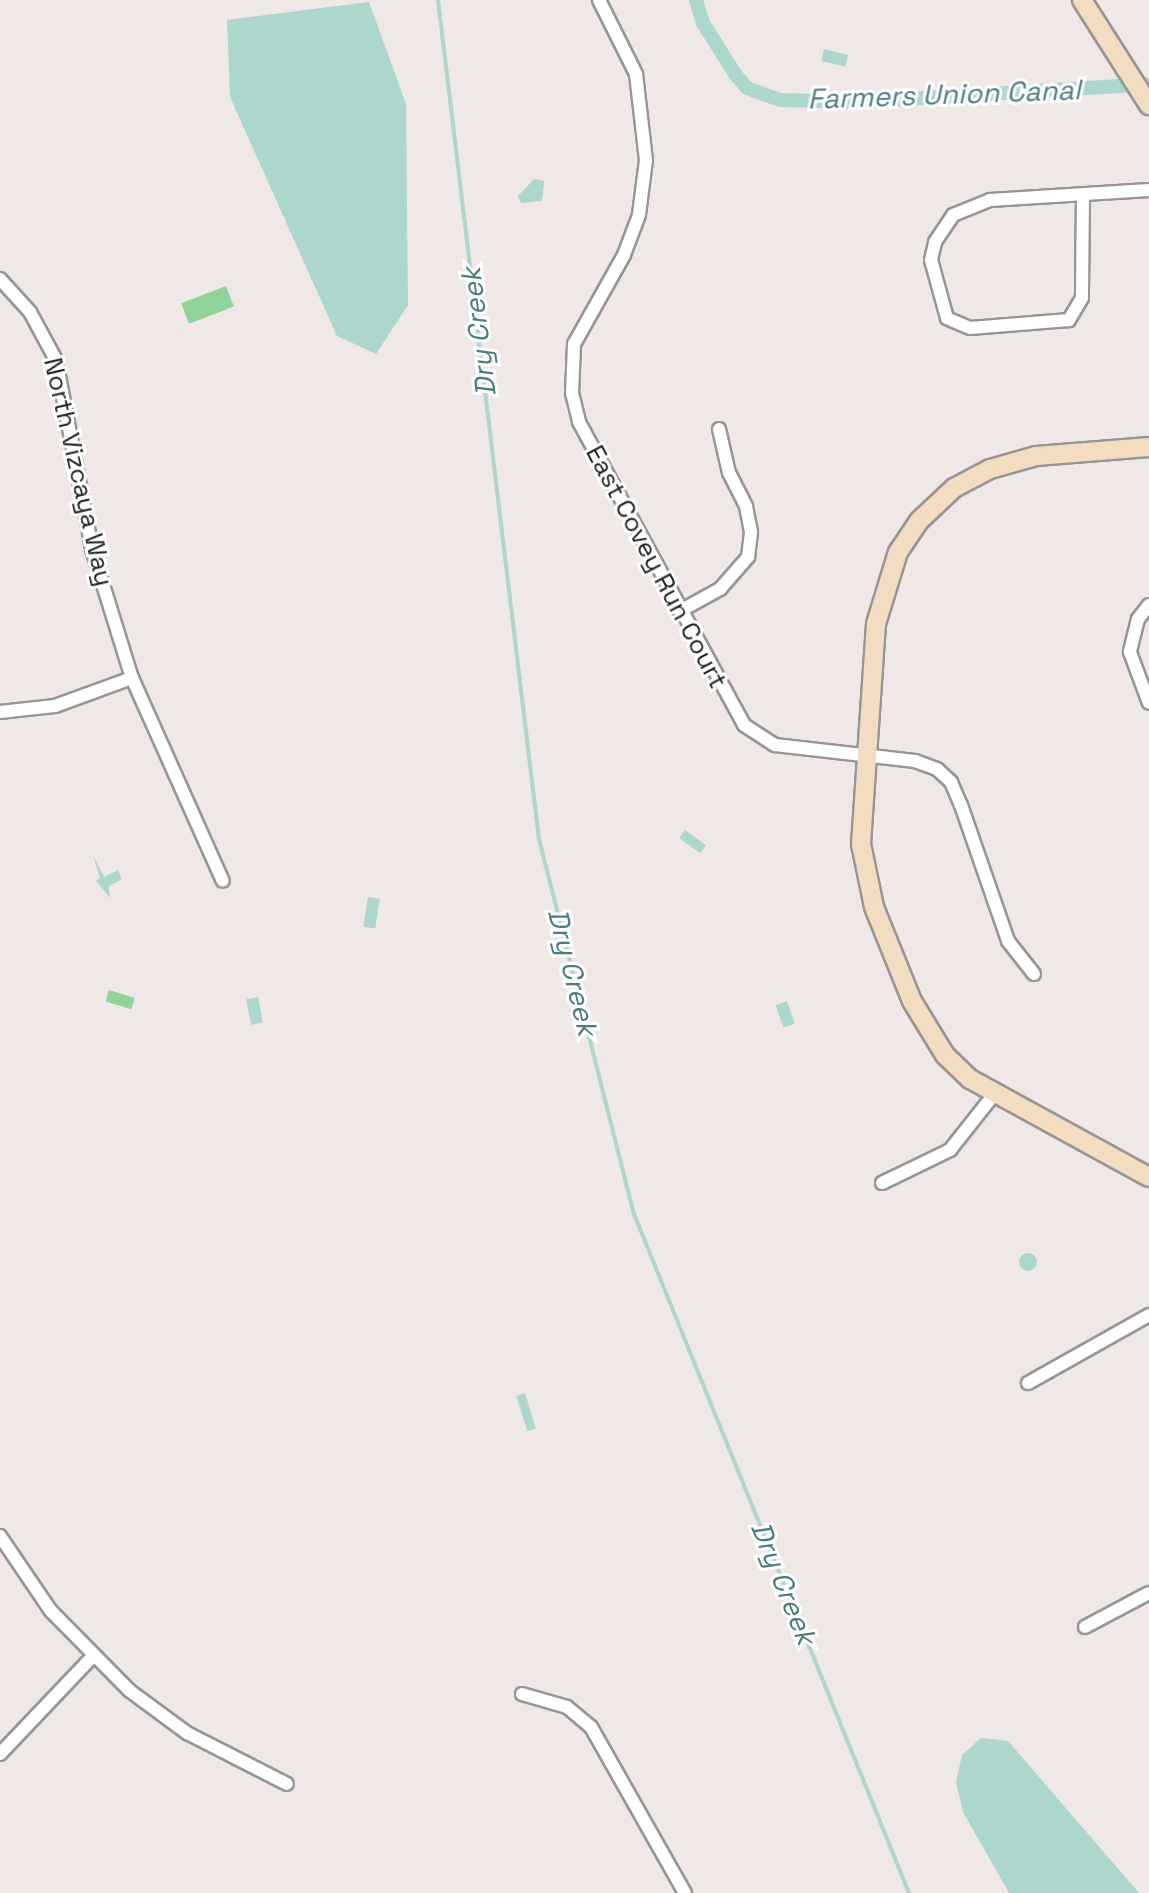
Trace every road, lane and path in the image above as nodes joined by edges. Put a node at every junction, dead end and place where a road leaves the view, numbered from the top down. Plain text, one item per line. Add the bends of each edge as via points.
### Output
1 (599, 0) edge
2 (1082, 0) edge
3 (1146, 100) edge
4 (1149, 190) edge
5 (1083, 195) junction
6 (0, 279) edge
7 (719, 429) dead end
8 (1146, 442) edge
9 (1149, 605) edge
10 (680, 611) junction
11 (132, 678) junction
12 (1149, 703) edge
13 (0, 712) edge
14 (865, 755) junction
15 (223, 881) dead end
16 (1034, 974) dead end
17 (995, 1093) junction
18 (1149, 1177) edge
19 (882, 1183) dead end
20 (1149, 1315) edge
21 (1028, 1383) dead end
22 (0, 1536) edge
23 (1149, 1593) edge
24 (1085, 1627) dead end
25 (93, 1656) junction
26 (522, 1694) dead end
27 (0, 1754) edge
28 (287, 1784) dead end
29 (685, 1893) edge

1 - 10 street, East Covey Run Court via 636,74 646,160 639,215 624,255 574,344 572,393 579,422
2 - 3 street
4 - 5 street
5 - 5 street via 971,204 942,228 932,249 932,278 947,318 958,325 1069,320 1082,298
6 - 11 street, North Vizcaya Way via 30,312 56,360 92,549
7 - 10 street via 729,473 746,506 748,557 720,589
8 - 14 street via 1036,456 990,469 954,488 919,521 898,552 883,590
9 - 12 street via 1138,619 1130,652
10 - 14 street, East Covey Run Court via 727,699 754,735 775,745
11 - 13 street via 55,706
11 - 15 street, North Vizcaya Way
14 - 16 street, East Covey Run Court via 915,761 951,782 1008,941
14 - 17 street via 861,844 874,907 925,1026 945,1055
17 - 18 street
17 - 19 street via 950,1150
20 - 21 street
22 - 25 street via 51,1611
23 - 24 street
25 - 27 street
25 - 28 street via 187,1733
26 - 29 street via 567,1707 591,1727

